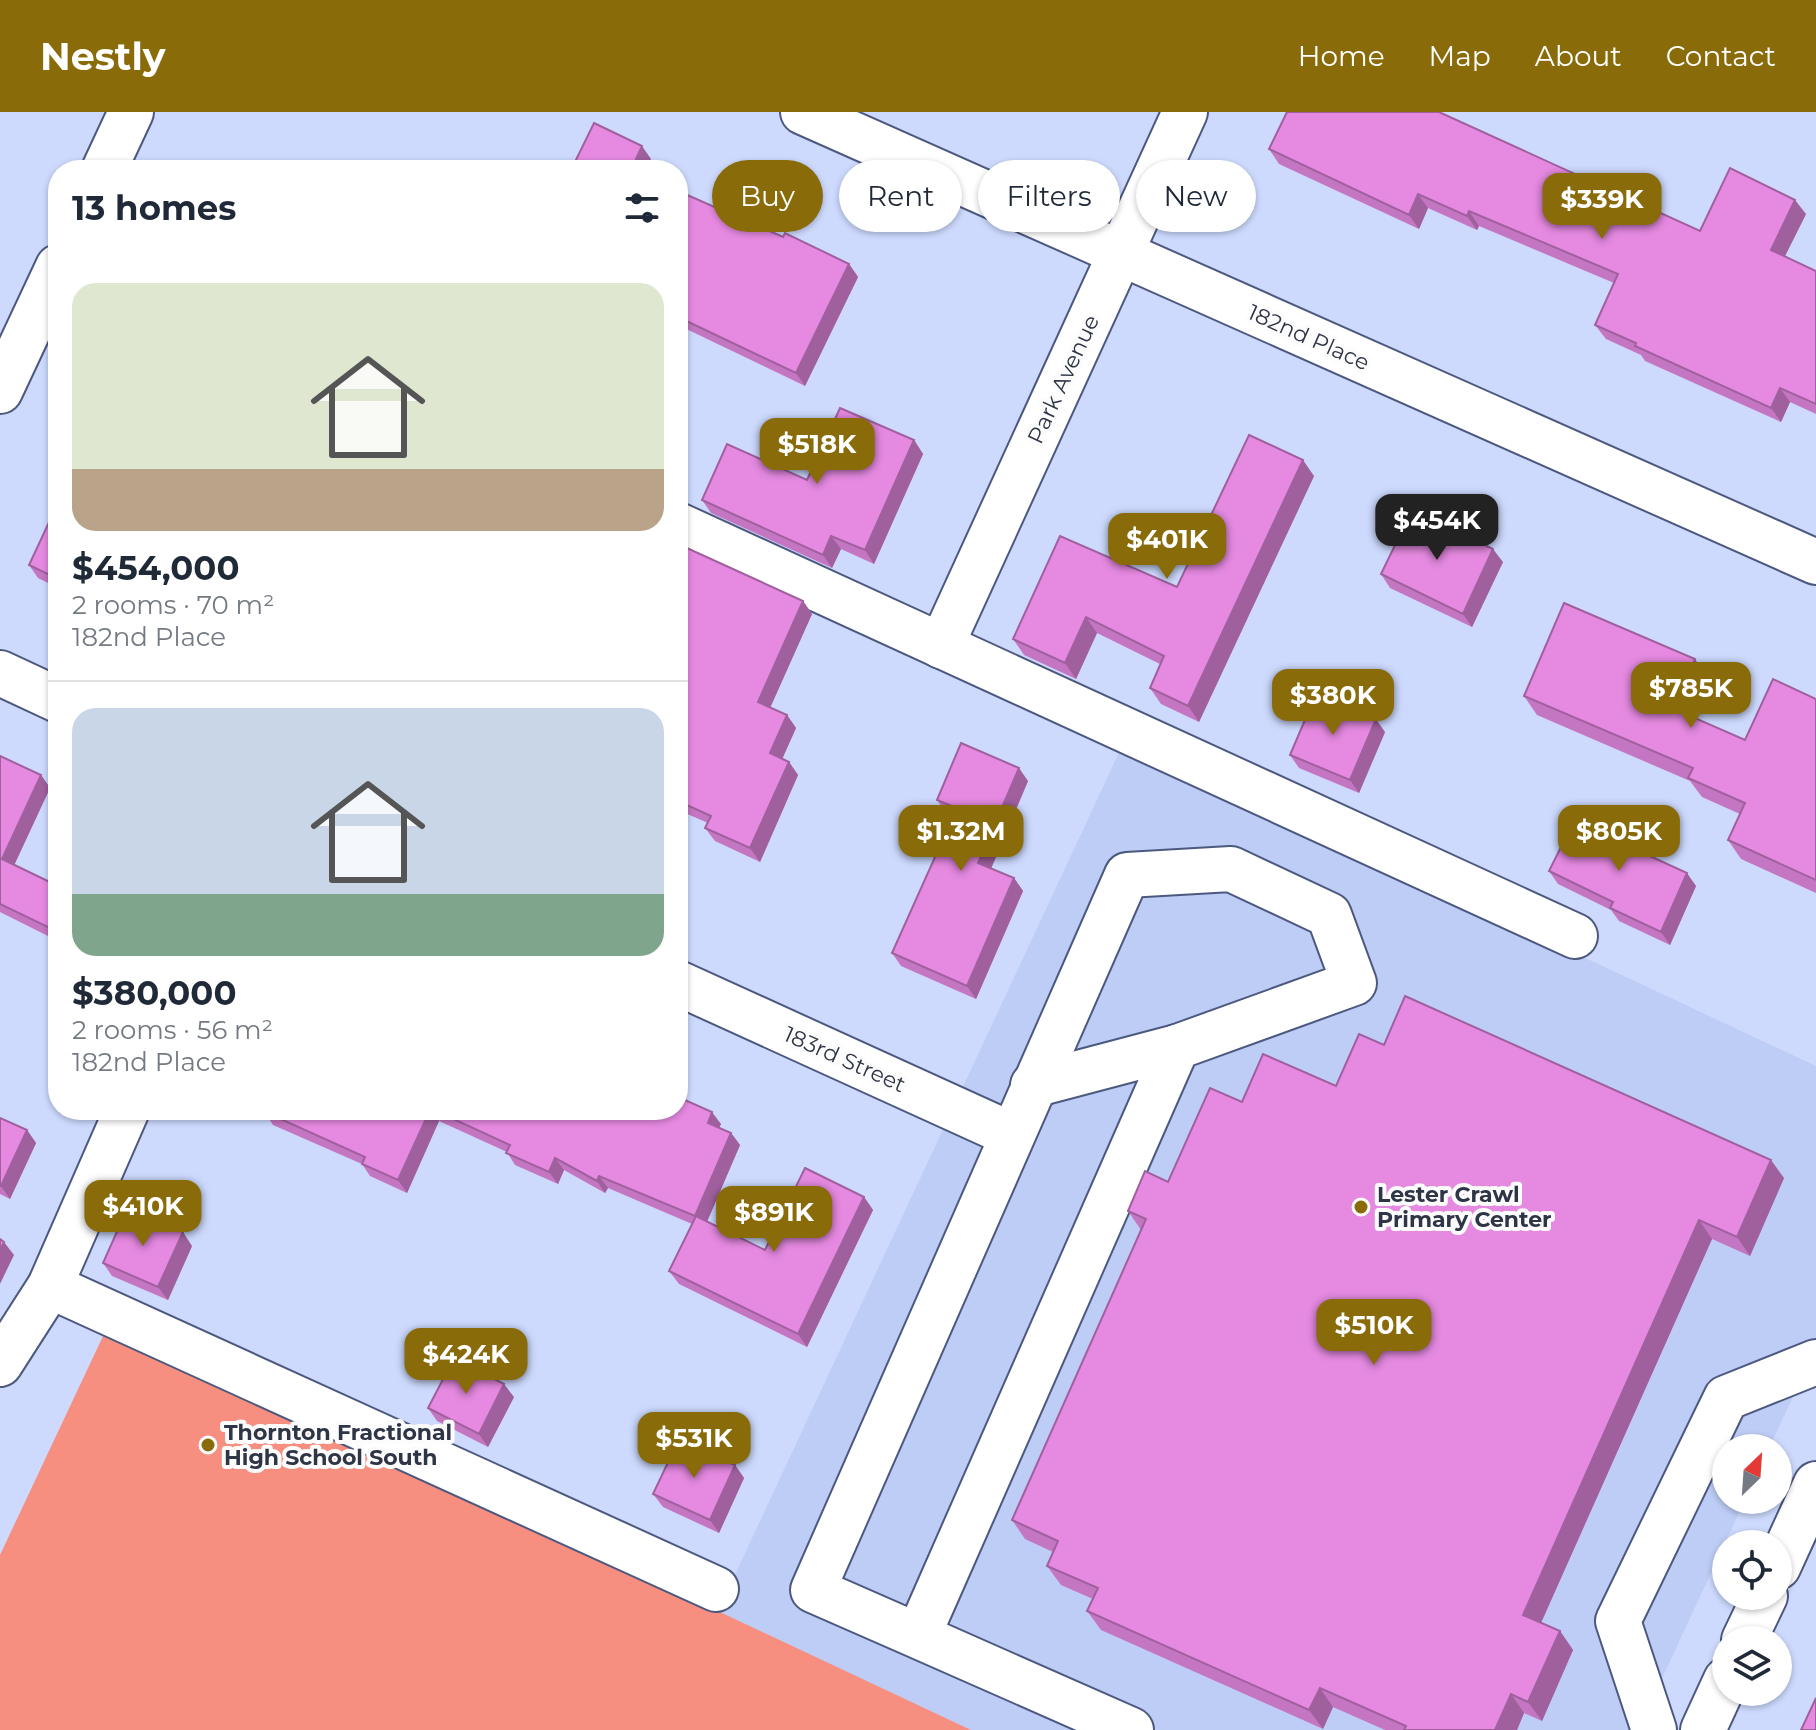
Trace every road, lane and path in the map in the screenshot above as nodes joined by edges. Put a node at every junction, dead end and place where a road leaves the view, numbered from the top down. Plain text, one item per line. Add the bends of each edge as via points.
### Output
1 (131, 112) edge
2 (803, 112) edge
3 (1185, 112) edge
4 (109, 160) edge
5 (1121, 254) junction
6 (48, 288) edge
7 (0, 391) edge
8 (688, 530) edge
9 (1816, 562) edge
10 (941, 646) junction
11 (0, 673) edge
12 (48, 695) edge
13 (1575, 936) dead end
14 (688, 988) edge
15 (1177, 1047) junction
16 (1033, 1085) junction
17 (123, 1120) edge
18 (1012, 1135) junction
19 (50, 1286) junction
20 (1816, 1362) edge
21 (0, 1364) edge
22 (1816, 1484) edge
23 (1792, 1536) edge
24 (716, 1589) dead end
25 (918, 1636) junction
26 (1714, 1706) edge
27 (1131, 1730) edge
28 (1654, 1730) edge
29 (1703, 1730) edge

1 - 4 street
2 - 5 street, 182nd Place
3 - 5 street, Park Avenue
5 - 9 street, 182nd Place
5 - 10 street, Park Avenue
6 - 7 street
8 - 10 street
10 - 13 street
11 - 12 street
14 - 18 street, 183rd Street
15 - 16 street
15 - 16 street via 1354,983 1329,915 1231,869 1127,875
15 - 25 street
16 - 18 street
17 - 19 street
18 - 25 street via 813,1590
19 - 21 street
19 - 24 street
20 - 28 street via 1726,1398 1618,1621
22 - 23 street
25 - 27 street
26 - 29 street

